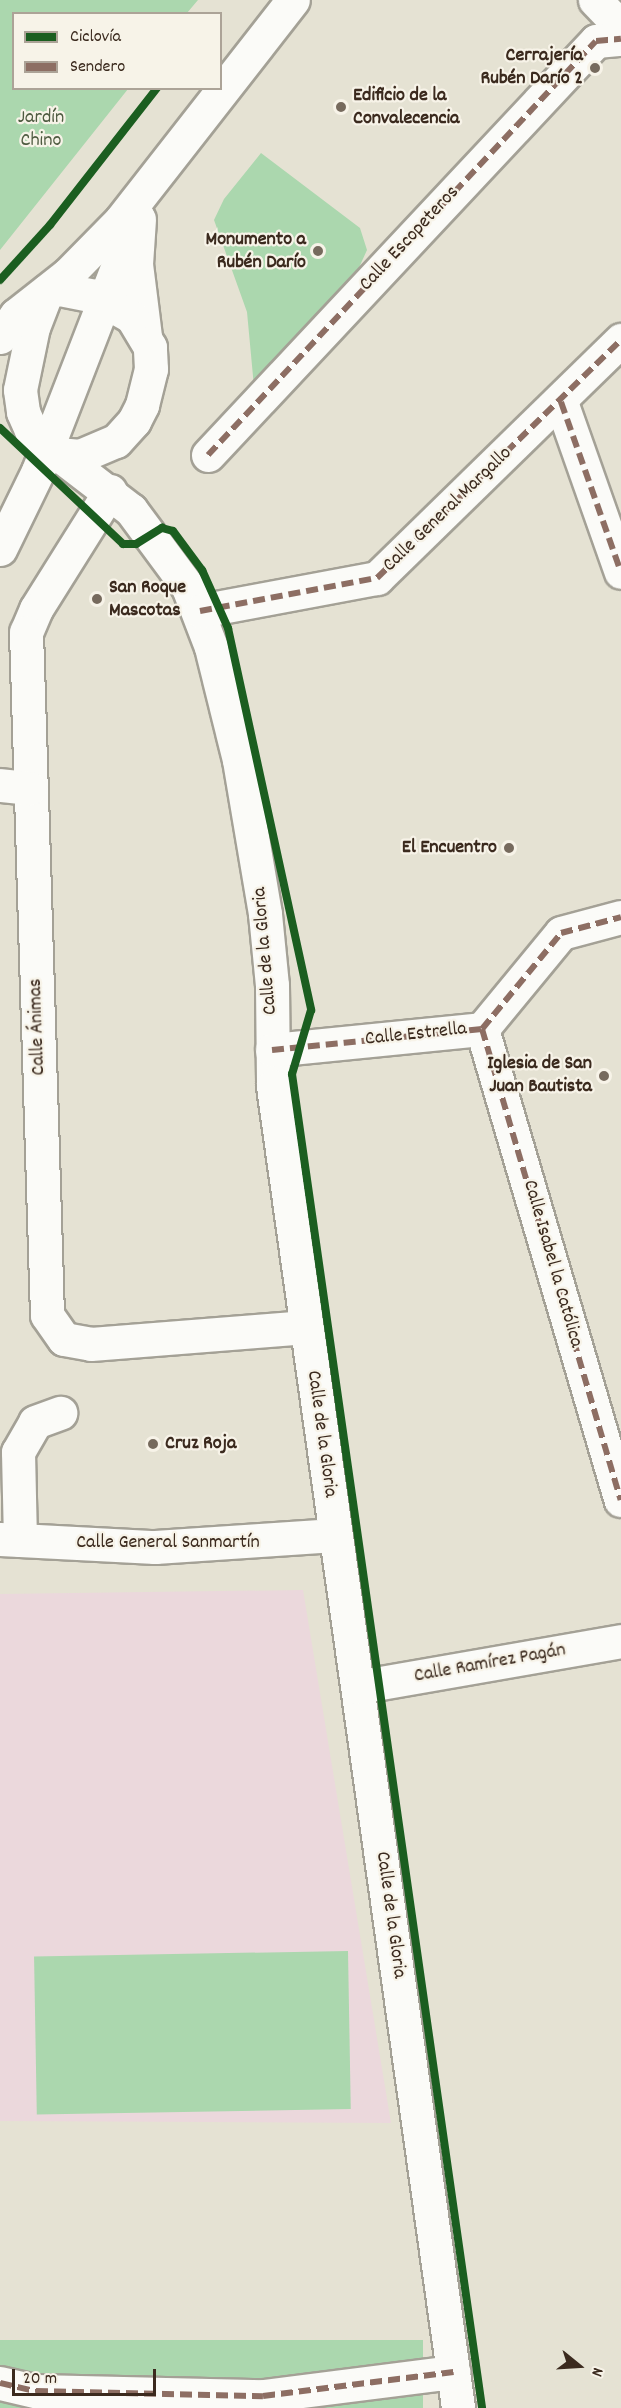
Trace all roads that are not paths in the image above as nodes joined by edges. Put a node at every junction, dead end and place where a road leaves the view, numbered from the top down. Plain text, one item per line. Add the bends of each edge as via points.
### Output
1 (293, 0) edge
2 (595, 0) edge
3 (621, 27) edge
4 (621, 39) edge
5 (222, 90) edge
6 (222, 90) edge
7 (156, 173) junction
8 (140, 208) junction
9 (40, 296) junction
10 (102, 299) junction
11 (0, 314) edge
12 (146, 336) junction
13 (0, 337) edge
14 (621, 340) edge
15 (561, 402) junction
16 (53, 452) junction
17 (208, 455) dead end
18 (110, 491) junction
19 (0, 549) edge
20 (621, 572) edge
21 (200, 612) junction
22 (15, 786) edge
23 (621, 917) edge
24 (482, 1029) junction
25 (272, 1050) junction
26 (306, 1328) junction
27 (60, 1413) dead end
28 (621, 1500) edge
29 (335, 1535) junction
30 (10, 1540) edge
31 (621, 1641) edge
32 (358, 1687) junction
33 (453, 2372) junction
34 (0, 2384) edge
35 (458, 2408) edge

1 - 5 street
2 - 3 street
4 - 17 street, Calle Escopeteros via 596,41
6 - 7 street
7 - 8 street
7 - 9 street via 96,247
8 - 10 street
8 - 12 street via 136,264
9 - 10 street via 72,290
9 - 11 street
9 - 13 street via 16,315
9 - 16 street via 20,390 27,420
10 - 12 street via 132,317
10 - 16 street
12 - 16 street via 150,377 135,422 116,441 80,456
14 - 15 street, Calle General Margallo
15 - 20 street
15 - 21 street, Calle General Margallo via 377,578
16 - 18 street, Calle de la Gloria
16 - 19 street
18 - 21 street, Calle de la Gloria via 151,534 188,586
18 - 22 street, Calle Ánimas via 36,609 26,632
21 - 25 street, Calle de la Gloria via 238,760 252,836 266,926
22 - 26 street, Calle Ánimas via 47,1315 64,1339 91,1344
23 - 24 street, Calle Estrella via 561,933
24 - 25 street, Calle Estrella
24 - 28 street, Calle Isabel la Católica
25 - 26 street, Calle de la Gloria via 273,1086
26 - 29 street, Calle de la Gloria
27 - 30 street via 35,1422 18,1452
29 - 30 street, Calle General Sanmartín via 155,1547
29 - 32 street, Calle de la Gloria
31 - 32 street, Calle Ramírez Pagán
32 - 33 street, Calle de la Gloria
33 - 34 street via 263,2396 36,2391
33 - 35 street, Calle de la Gloria

